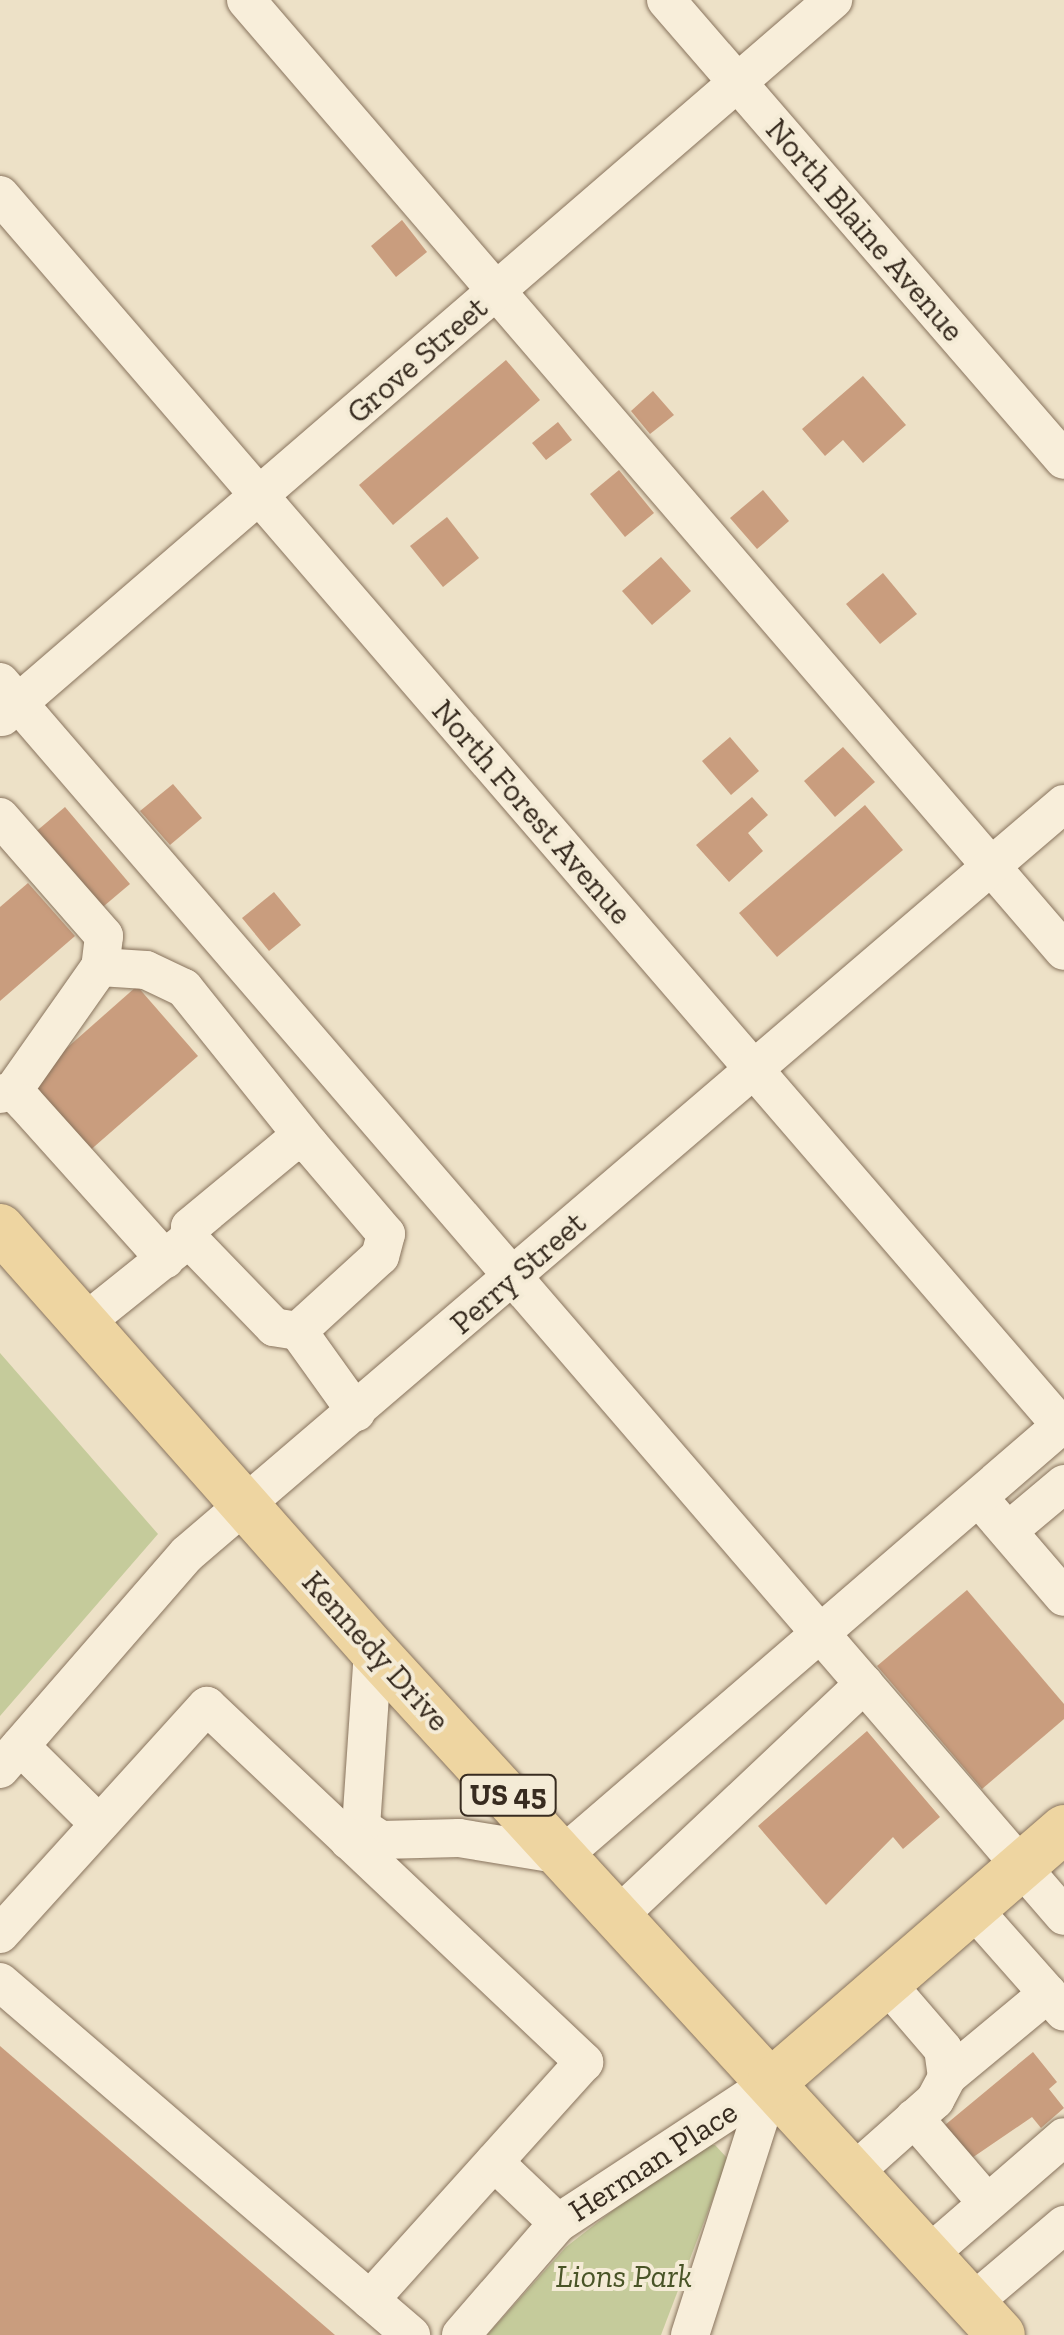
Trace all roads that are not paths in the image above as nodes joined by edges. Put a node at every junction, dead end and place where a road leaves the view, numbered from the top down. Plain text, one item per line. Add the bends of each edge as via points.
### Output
1 (246, 0) edge
2 (666, 0) edge
3 (833, 0) edge
4 (738, 82) junction
5 (0, 194) edge
6 (496, 291) junction
7 (1064, 460) edge
8 (259, 495) junction
9 (6, 701) edge
10 (1064, 804) edge
11 (0, 817) edge
12 (991, 866) junction
13 (1064, 950) edge
14 (100, 967) junction
15 (754, 1070) junction
16 (7, 1092) edge
17 (310, 1144) junction
18 (0, 1228) edge
19 (177, 1249) junction
20 (513, 1277) junction
21 (84, 1324) junction
22 (298, 1331) junction
23 (356, 1412) junction
24 (1063, 1426) edge
25 (1064, 1484) edge
26 (979, 1498) junction
27 (246, 1507) junction
28 (1008, 1532) junction
29 (1064, 1597) edge
30 (820, 1633) junction
31 (373, 1650) junction
32 (864, 1684) junction
33 (10, 1758) edge
34 (99, 1824) junction
35 (1064, 1830) edge
36 (355, 1834) junction
37 (564, 1855) junction
38 (1022, 1867) junction
39 (973, 1909) junction
40 (619, 1915) junction
41 (1064, 1916) edge
42 (0, 1934) edge
43 (0, 1982) edge
44 (887, 1984) junction
45 (1056, 2003) edge
46 (947, 2077) junction
47 (771, 2083) junction
48 (914, 2118) junction
49 (1064, 2136) edge
50 (494, 2162) junction
51 (853, 2173) junction
52 (987, 2203) junction
53 (558, 2223) junction
54 (1064, 2225) edge
55 (928, 2255) junction
56 (370, 2300) junction
57 (986, 2319) edge
58 (410, 2335) edge
59 (461, 2335) edge
60 (690, 2335) edge

1 - 6 street
2 - 4 street, North Blaine Avenue
3 - 4 street, Grove Street
4 - 6 street, Grove Street
4 - 7 street, North Blaine Avenue
5 - 8 street, North Forest Avenue
6 - 8 street, Grove Street
6 - 12 street
8 - 9 street, Grove Street
8 - 15 street, North Forest Avenue
9 - 20 street
10 - 12 street, Perry Street
11 - 14 street via 104,936
12 - 13 street
12 - 15 street, Perry Street
14 - 16 street
14 - 17 street via 146,970 184,988
15 - 20 street, Perry Street
15 - 24 street, North Forest Avenue
16 - 19 street
17 - 19 street via 282,1146 190,1227
17 - 22 street via 386,1234 380,1256
18 - 21 main road, Kennedy Drive / US 45
19 - 21 street
19 - 22 street via 274,1327
20 - 23 street, Perry Street
20 - 30 street
21 - 27 main road, Kennedy Drive / US 45
22 - 23 street
23 - 27 street, Perry Street
24 - 26 street
25 - 28 street
26 - 28 street
26 - 30 street
27 - 31 main road, Kennedy Drive / US 45
27 - 33 street, Perry Street via 187,1554
28 - 29 street
30 - 32 street
30 - 37 street
31 - 36 street
31 - 37 main road, Kennedy Drive / US 45
32 - 38 street
32 - 40 street
33 - 34 street
34 - 36 street via 207,1706
34 - 42 street
35 - 38 main road
36 - 37 street via 459,1838
36 - 50 street via 584,2062
37 - 40 main road, Kennedy Drive / US 45
38 - 39 main road
38 - 41 street
39 - 44 main road
39 - 45 street
40 - 47 main road, Kennedy Drive / US 45
43 - 56 street
44 - 46 street via 943,2050
44 - 47 main road
45 - 46 street
46 - 48 street
47 - 51 main road, Kennedy Drive / US 45
47 - 53 street, Herman Place
47 - 60 street
48 - 51 street
48 - 52 street
49 - 52 street
50 - 53 street
50 - 56 street
51 - 55 main road, Kennedy Drive / US 45
52 - 55 street
53 - 59 street, Herman Place
54 - 57 street
55 - 57 main road, Kennedy Drive / US 45
56 - 58 street

